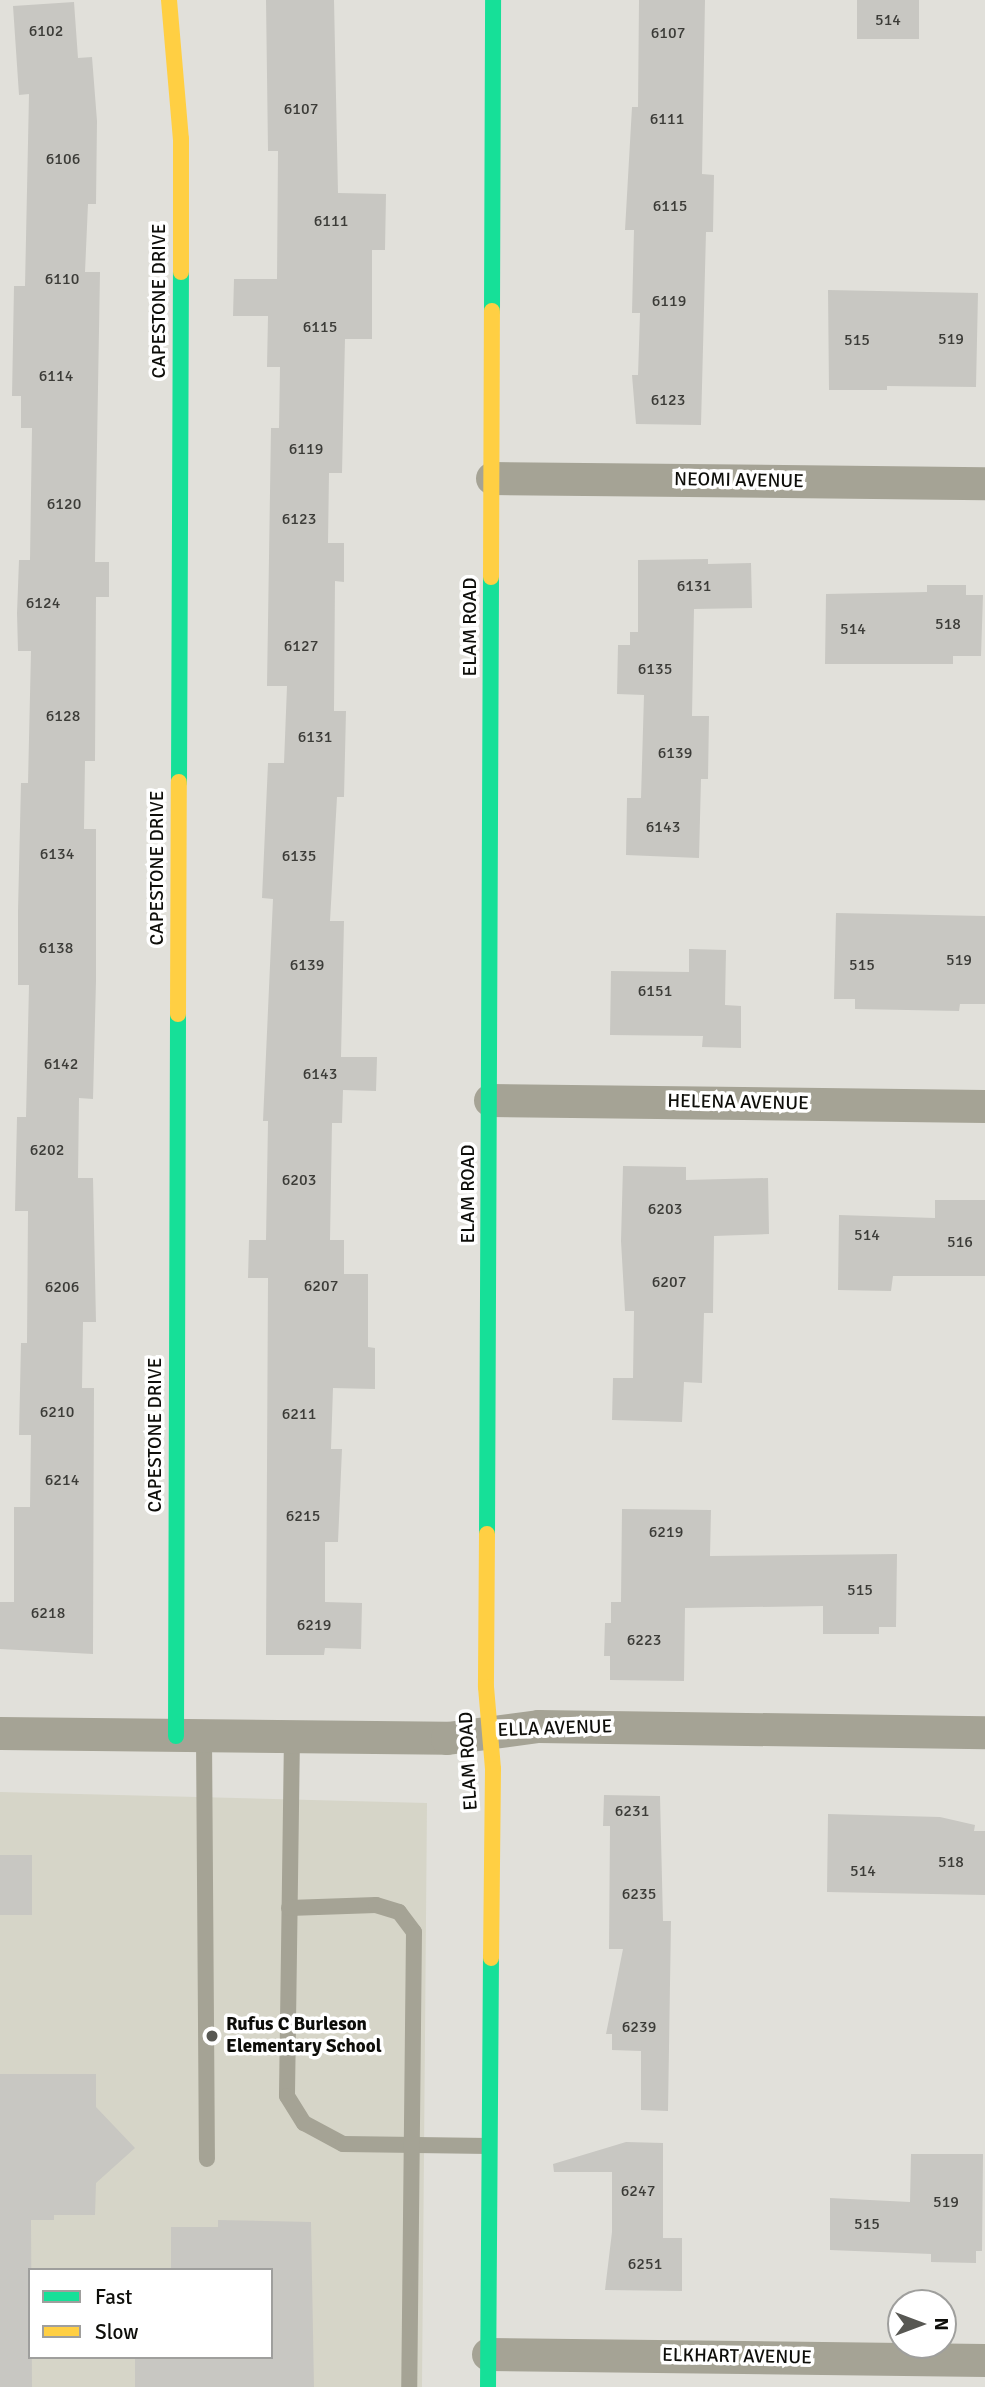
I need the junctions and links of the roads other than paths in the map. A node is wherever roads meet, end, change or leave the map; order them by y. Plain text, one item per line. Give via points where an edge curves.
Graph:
1 (169, 0) edge
2 (493, 0) edge
3 (492, 478) junction
4 (985, 483) edge
5 (490, 1100) junction
6 (985, 1106) edge
7 (489, 1731) junction
8 (985, 1732) edge
9 (0, 1733) edge
10 (190, 1736) junction
11 (292, 1737) junction
12 (289, 1908) junction
13 (411, 2144) junction
14 (489, 2146) junction
15 (207, 2159) dead end
16 (985, 2360) edge
17 (488, 2371) edge
18 (409, 2387) edge

1 - 10 street, CAPESTONE DRIVE via 181,139
2 - 3 street, ELAM ROAD
3 - 4 street, NEOMI AVENUE
3 - 5 street, ELAM ROAD
5 - 6 street, HELENA AVENUE
5 - 7 street, ELAM ROAD
7 - 8 street, ELLA AVENUE via 538,1726
7 - 11 street, ELLA AVENUE via 447,1738
7 - 14 street, ELAM ROAD via 493,1769
9 - 10 street, ELLA AVENUE
10 - 11 street, ELLA AVENUE
10 - 15 lane
11 - 12 lane
12 - 13 lane via 286,2096 304,2123 343,2144
12 - 13 lane via 376,1905 399,1913 414,1932
13 - 14 lane
13 - 18 lane
14 - 17 street, ELAM ROAD
16 - 17 street, ELKHART AVENUE

